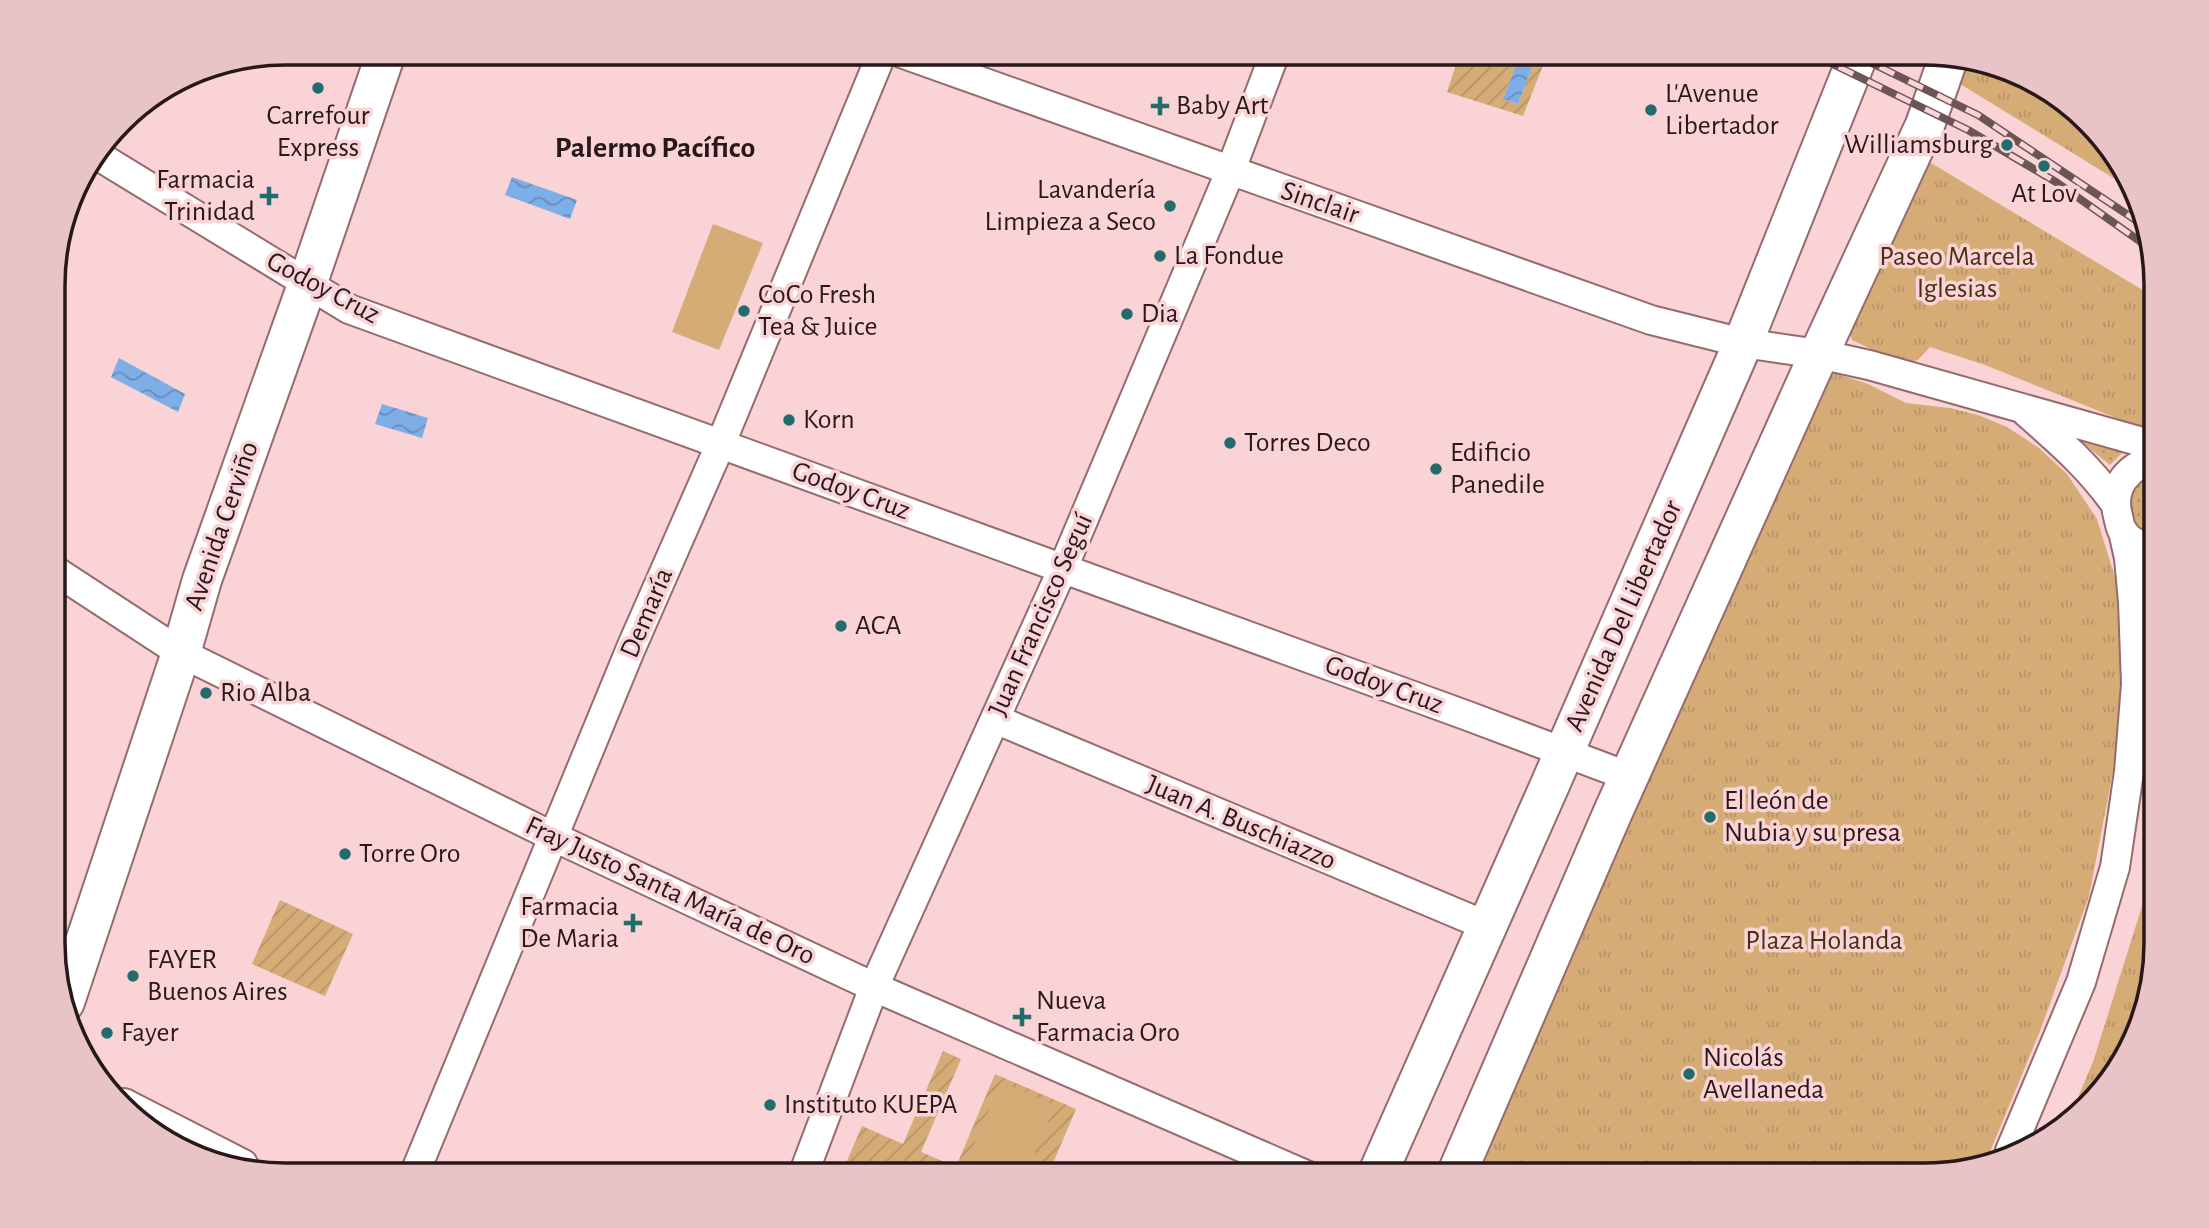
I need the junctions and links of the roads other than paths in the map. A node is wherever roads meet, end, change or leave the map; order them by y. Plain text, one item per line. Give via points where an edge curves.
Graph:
1 (382, 65) edge
2 (877, 65) edge
3 (937, 65) edge
4 (1270, 65) edge
5 (1854, 65) edge
6 (1945, 66) edge
7 (104, 160) edge
8 (1230, 172) junction
9 (307, 285) junction
10 (1743, 343) junction
11 (1819, 354) junction
12 (2021, 408) junction
13 (721, 443) junction
14 (2144, 443) edge
15 (2144, 462) edge
16 (2114, 502) junction
17 (2123, 531) junction
18 (2144, 548) edge
19 (1063, 568) junction
20 (65, 577) edge
21 (2144, 647) edge
22 (181, 653) junction
23 (2136, 684) junction
24 (995, 719) junction
25 (1564, 752) junction
26 (1630, 777) junction
27 (554, 837) junction
28 (1487, 926) junction
29 (874, 987) junction
30 (70, 988) edge
31 (148, 1115) edge
32 (2013, 1145) edge
33 (226, 1155) edge
34 (419, 1163) edge
35 (808, 1163) edge
36 (1278, 1163) edge
37 (1382, 1163) edge
38 (1461, 1163) edge

1 - 9 main road, Avenida Cerviño
2 - 13 street, Demaría
3 - 8 street, Sinclair
4 - 8 street, Juan Francisco Seguí
5 - 10 main road, Avenida Del Libertador
6 - 11 main road via 1925,125
7 - 9 street, Godoy Cruz
8 - 10 street, Sinclair via 1651,320
8 - 19 street, Juan Francisco Seguí
9 - 13 street, Godoy Cruz via 349,309
9 - 22 main road, Avenida Cerviño via 202,580
10 - 11 street, Sinclair
10 - 25 main road, Avenida Del Libertador
11 - 12 street, Sinclair
11 - 26 main road
12 - 14 street, Sinclair
12 - 16 street via 2086,466
13 - 19 street, Godoy Cruz
13 - 27 street, Demaría
15 - 16 street via 2126,473
16 - 17 street
17 - 18 street
17 - 23 street via 2133,601
19 - 24 street, Juan Francisco Seguí
19 - 25 street, Godoy Cruz
20 - 22 street, Fray Justo Santa María de Oro
21 - 23 street
22 - 27 street, Fray Justo Santa María de Oro
22 - 30 main road, Avenida Cerviño
23 - 32 street via 2115,867 2081,982
24 - 28 street, Juan A. Buschiazzo
24 - 29 street, Juan Francisco Seguí
25 - 26 street, Godoy Cruz
25 - 28 main road, Avenida Del Libertador
26 - 38 main road
27 - 29 street, Fray Justo Santa María de Oro
27 - 34 street, Demaría
28 - 37 main road, Avenida Del Libertador
29 - 35 street, Juan Francisco Seguí
29 - 36 street, Fray Justo Santa María de Oro
31 - 33 street

